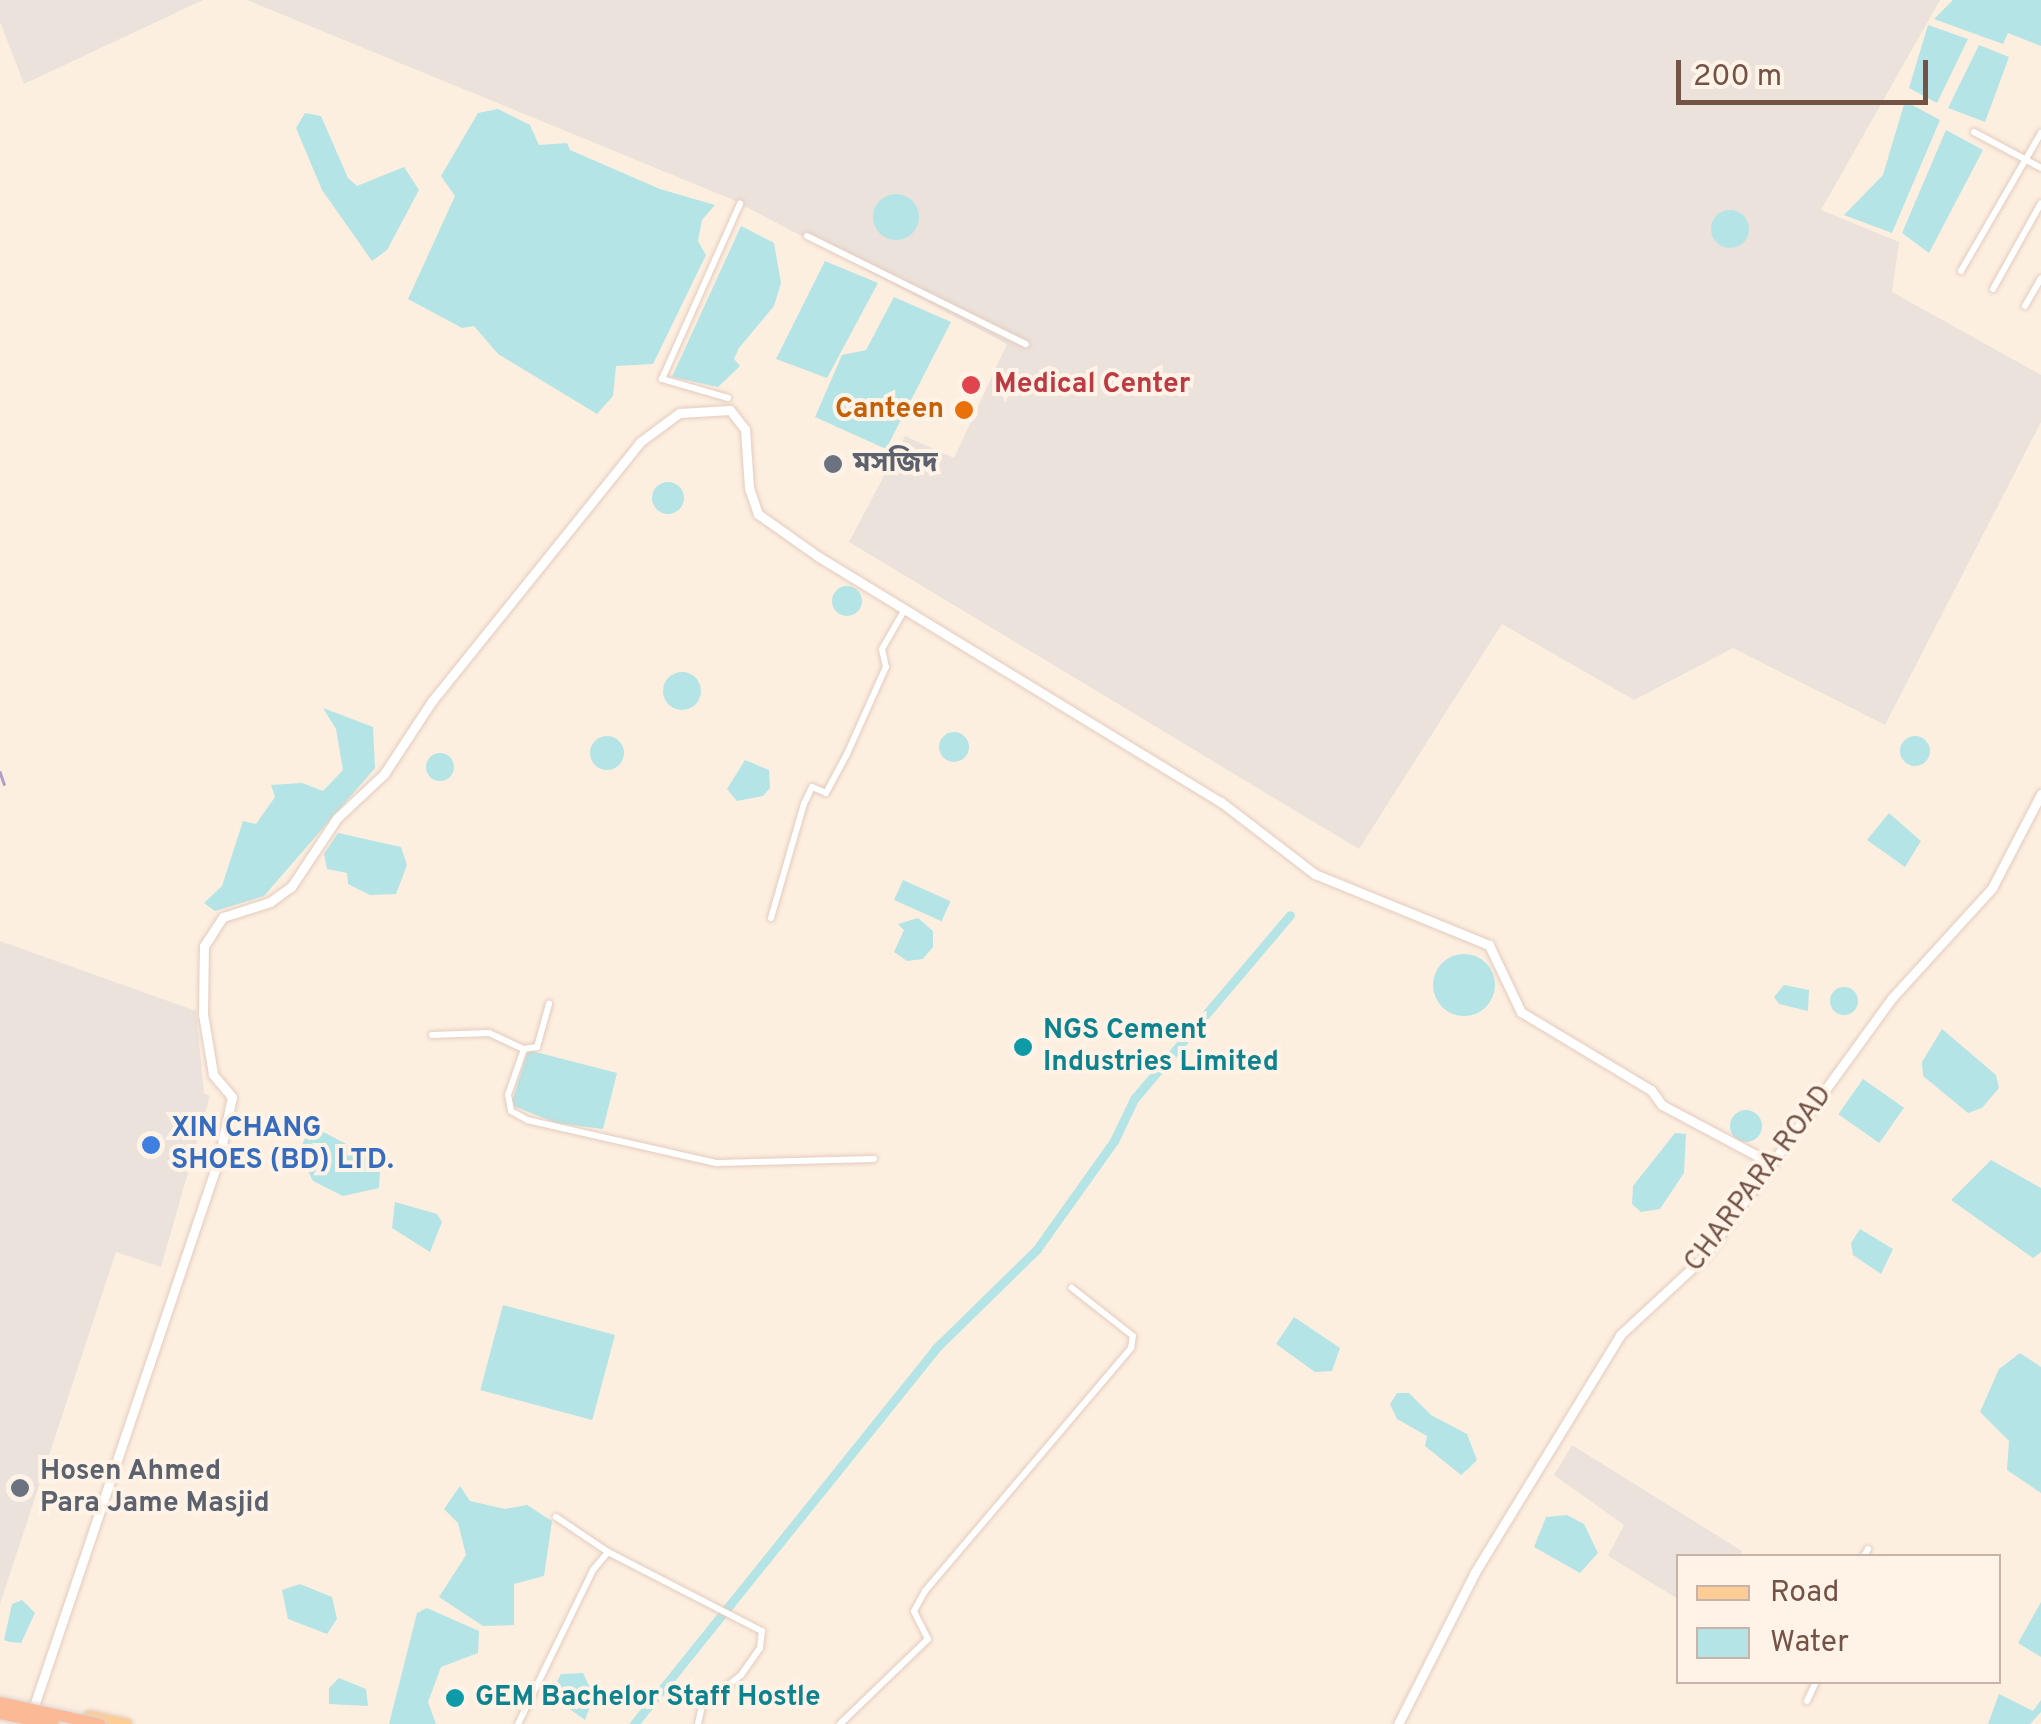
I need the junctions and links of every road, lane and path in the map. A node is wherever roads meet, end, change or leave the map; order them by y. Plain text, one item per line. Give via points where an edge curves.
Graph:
1 (1974, 132) dead end
2 (2041, 133) edge
3 (2026, 160) junction
4 (2041, 168) edge
5 (2041, 202) edge
6 (740, 204) dead end
7 (807, 236) dead end
8 (1961, 271) dead end
9 (2041, 278) edge
10 (1993, 289) dead end
11 (2025, 306) dead end
12 (1026, 344) dead end
13 (728, 398) dead end
14 (905, 610) junction
15 (2041, 794) edge
16 (771, 918) dead end
17 (549, 1004) dead end
18 (432, 1035) dead end
19 (524, 1049) junction
20 (874, 1159) dead end
21 (1768, 1162) junction
22 (1072, 1288) dead end
23 (556, 1516) dead end
24 (608, 1552) junction
25 (1815, 1684) edge
26 (0, 1699) edge
27 (1807, 1701) dead end
28 (34, 1704) junction
29 (1, 1718) edge
30 (28, 1724) edge
31 (52, 1724) edge
32 (100, 1724) edge
33 (127, 1724) edge
34 (518, 1724) edge
35 (698, 1724) edge
36 (840, 1724) edge
37 (1398, 1724) edge

1 - 3 street
2 - 3 street
3 - 4 street
3 - 8 street
5 - 10 street
6 - 13 street via 662,379
7 - 12 street
9 - 11 street
14 - 16 street via 882,649 886,666 848,754 826,793 812,787 804,804
14 - 21 street via 1221,802 1315,874 1489,945 1521,1012 1652,1090 1662,1105
14 - 28 street via 758,514 745,429 730,410 680,412 640,442 432,701 384,774 337,818 291,887 223,917 204,946 203,1014 213,1074 232,1096 219,1158
15 - 21 street, CHARPARA ROAD via 1992,888 1909,976
17 - 19 street via 537,1047
18 - 19 street via 489,1033
19 - 20 street via 508,1096 511,1111 526,1120 717,1163
21 - 37 street, CHARPARA ROAD via 1703,1258 1620,1335 1475,1572
22 - 36 street via 1133,1336 1132,1348 925,1591 914,1611 928,1639
23 - 24 street
24 - 34 street
24 - 35 street via 762,1632 760,1648 702,1706
25 - 27 street
26 - 28 main road
26 - 32 highway, bridge
28 - 30 street
28 - 33 main road
29 - 30 main road
29 - 31 highway, bridge

